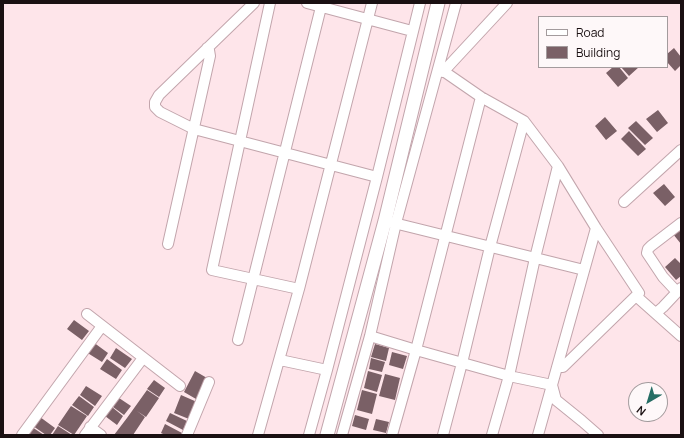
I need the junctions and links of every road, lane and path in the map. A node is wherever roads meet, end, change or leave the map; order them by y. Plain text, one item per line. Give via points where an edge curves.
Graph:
1 (254, 3) edge
2 (270, 3) edge
3 (307, 3) edge
4 (372, 3) edge
5 (420, 3) edge
6 (438, 3) edge
7 (456, 3) edge
8 (505, 4) edge
9 (322, 5) edge
10 (368, 20) junction
11 (412, 31) junction
12 (207, 48) junction
13 (441, 70) junction
14 (481, 97) junction
15 (524, 120) junction
16 (194, 129) junction
17 (240, 141) junction
18 (681, 150) edge
19 (285, 153) junction
20 (330, 165) junction
21 (558, 166) junction
22 (377, 177) junction
23 (624, 202) dead end
24 (390, 222) junction
25 (681, 223) edge
26 (596, 228) junction
27 (445, 235) junction
28 (168, 244) dead end
29 (490, 247) junction
30 (535, 258) junction
31 (584, 270) junction
32 (253, 279) junction
33 (299, 290) junction
34 (679, 290) edge
35 (636, 296) junction
36 (656, 313) junction
37 (87, 314) dead end
38 (102, 326) junction
39 (370, 336) junction
40 (681, 336) edge
41 (238, 340) dead end
42 (416, 350) junction
43 (143, 358) junction
44 (280, 360) junction
45 (462, 363) junction
46 (557, 367) junction
47 (328, 370) junction
48 (509, 376) junction
49 (209, 382) dead end
50 (552, 385) junction
51 (180, 386) dead end
52 (88, 431) edge
53 (22, 435) edge
54 (100, 435) edge
55 (187, 435) edge
56 (258, 435) edge
57 (309, 435) edge
58 (327, 435) edge
59 (342, 435) edge
60 (392, 435) edge
61 (443, 435) edge
62 (492, 435) edge
63 (538, 435) edge
64 (598, 435) edge

1 - 12 street
2 - 17 street
3 - 9 street
4 - 10 street
5 - 11 street
6 - 24 street
7 - 13 street
8 - 13 street
9 - 10 street
9 - 19 street
10 - 11 street
10 - 20 street
11 - 22 street
12 - 16 street via 210,56
12 - 16 street via 155,102 155,107 160,112
13 - 14 street
13 - 24 street
14 - 15 street
14 - 27 street
15 - 21 street
15 - 29 street
16 - 17 street
16 - 28 street
17 - 19 street
17 - 32 street via 212,270
18 - 23 street
19 - 20 street
19 - 32 street
20 - 22 street
20 - 33 street
21 - 26 street
21 - 30 street
22 - 47 street
24 - 27 street
24 - 39 street
24 - 58 street
25 - 34 street via 648,249 663,277
26 - 31 street
26 - 35 street via 639,293
27 - 29 street
27 - 42 street
29 - 30 street
29 - 45 street
30 - 31 street
30 - 48 street
31 - 46 street
32 - 33 street
32 - 41 street
33 - 44 street
34 - 36 street
35 - 36 street
35 - 46 street via 563,367
36 - 40 street
37 - 38 street
38 - 43 street
38 - 53 street
39 - 42 street
39 - 59 street
42 - 45 street
42 - 60 street
43 - 51 street
43 - 52 street
44 - 47 street
44 - 56 street
45 - 48 street
45 - 61 street
46 - 50 street
47 - 57 street
48 - 50 street
48 - 62 street
49 - 55 street
50 - 63 street
50 - 64 street via 556,400
52 - 54 street

